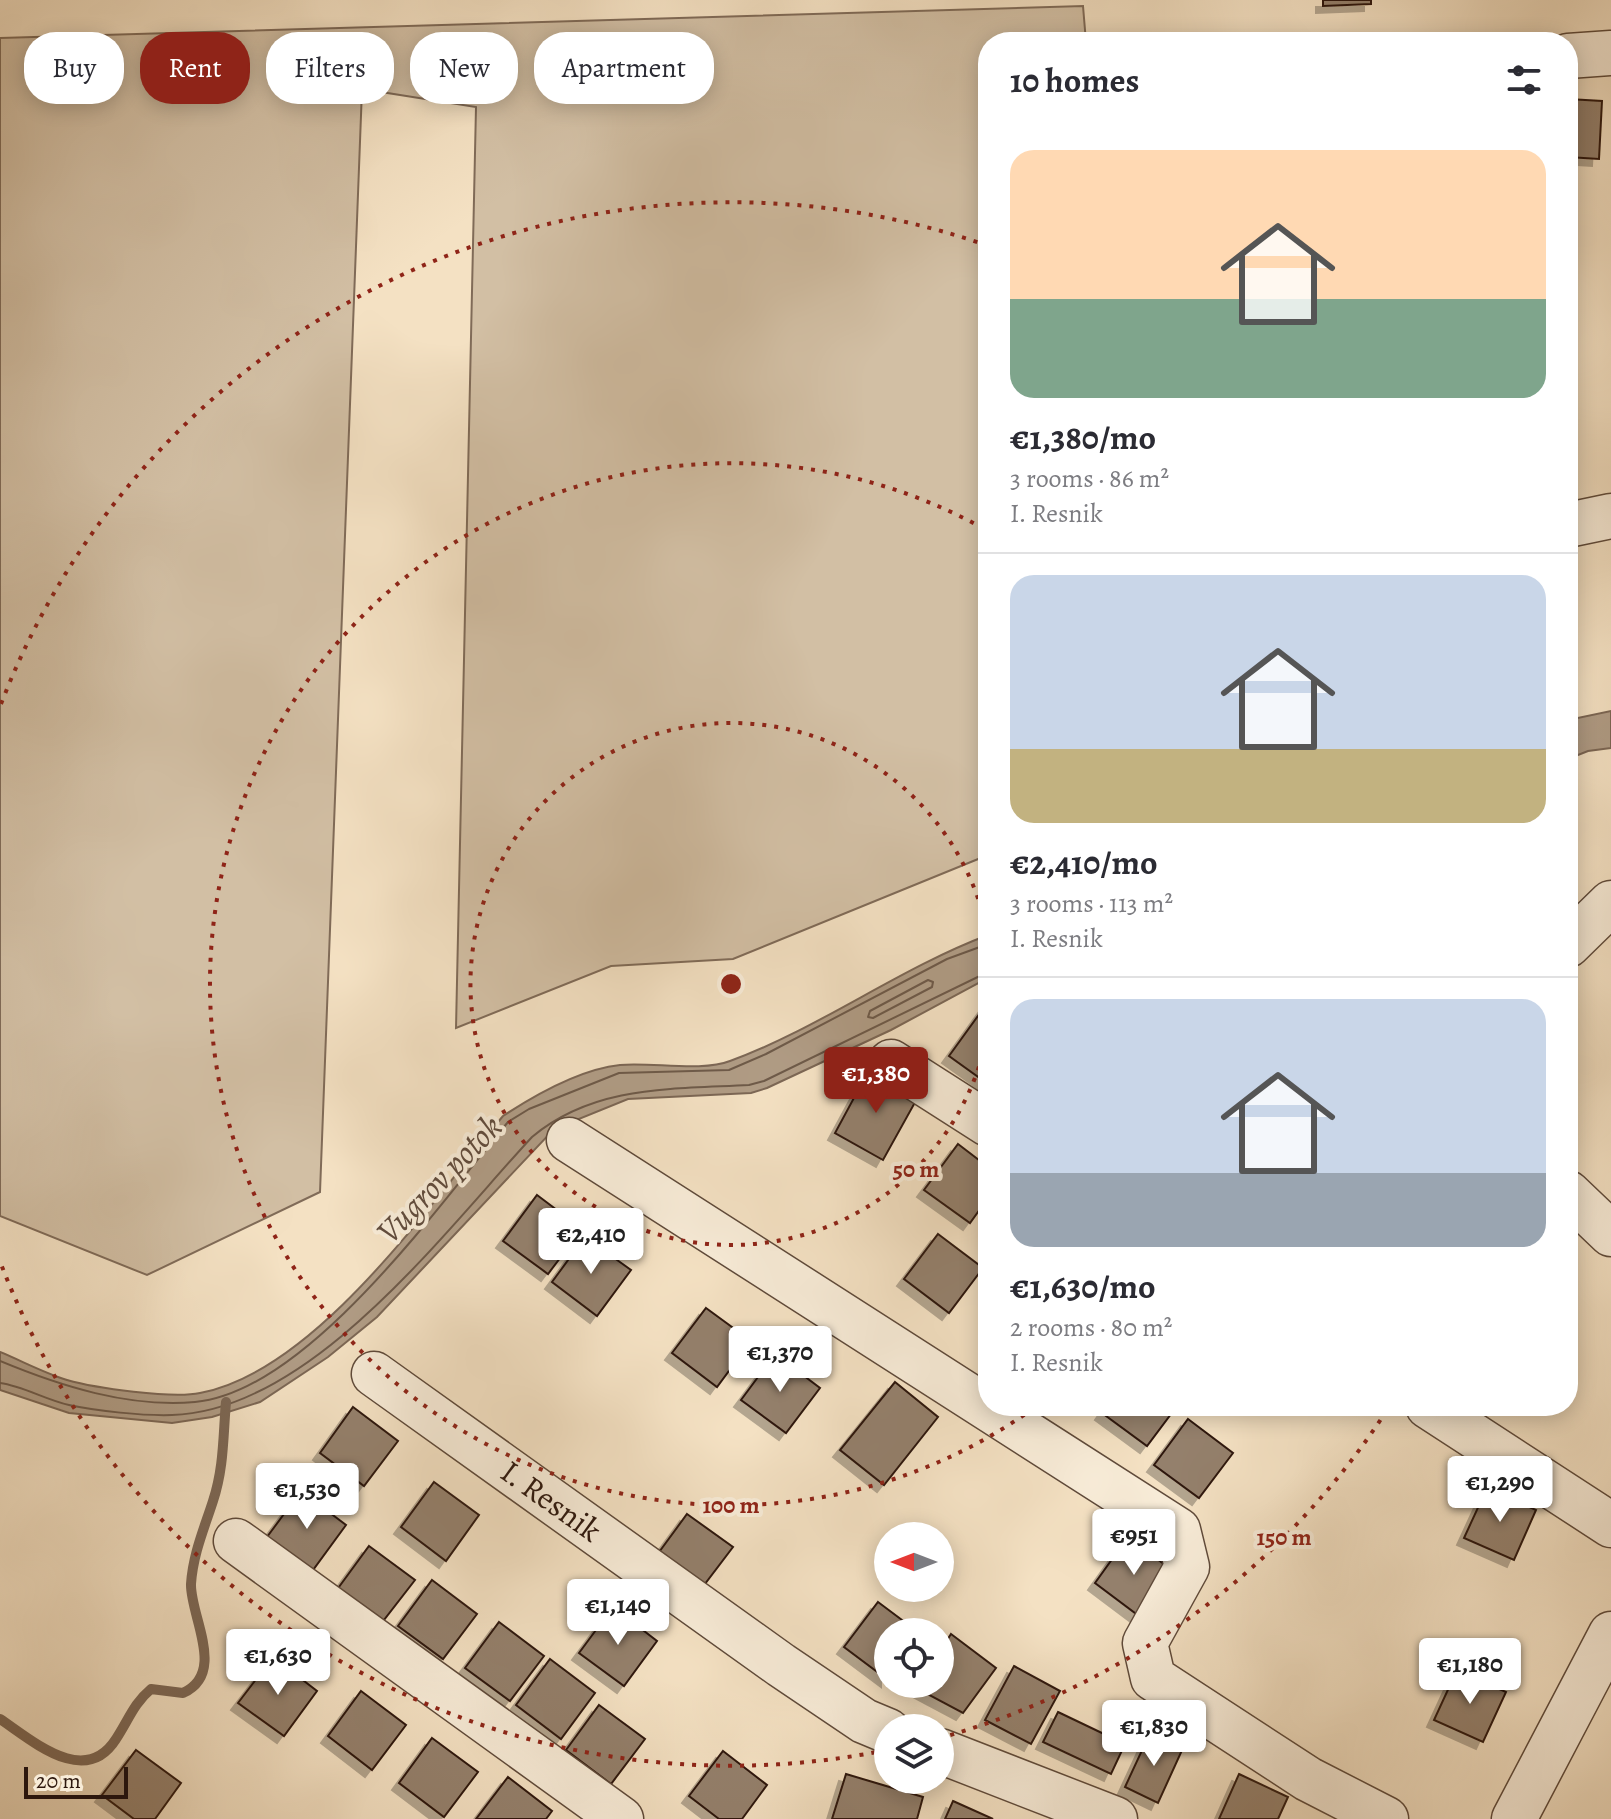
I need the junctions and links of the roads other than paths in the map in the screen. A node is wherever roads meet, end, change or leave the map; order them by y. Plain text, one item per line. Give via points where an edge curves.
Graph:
1 (1611, 53) edge
2 (1578, 55) edge
3 (1611, 516) edge
4 (1578, 523) edge
5 (1611, 903) edge
6 (1578, 935) edge
7 (891, 1062) dead end
8 (978, 1118) edge
9 (569, 1140) dead end
10 (1578, 1203) edge
11 (1611, 1234) edge
12 (374, 1374) dead end
13 (978, 1402) edge
14 (1000, 1416) edge
15 (1443, 1416) edge
16 (1611, 1525) edge
17 (236, 1541) dead end
18 (1611, 1634) edge
19 (874, 1725) edge
20 (954, 1756) edge
21 (621, 1819) edge
22 (1115, 1819) edge
23 (1386, 1819) edge
24 (1514, 1819) edge

1 - 2 street
3 - 4 street
5 - 6 street
7 - 8 street
9 - 13 street
10 - 11 street
12 - 19 street, I. Resnik via 781,1665
14 - 23 street via 1178,1530 1187,1567 1145,1643 1153,1678 1308,1779
15 - 16 street
17 - 21 street
18 - 24 street
20 - 22 street

